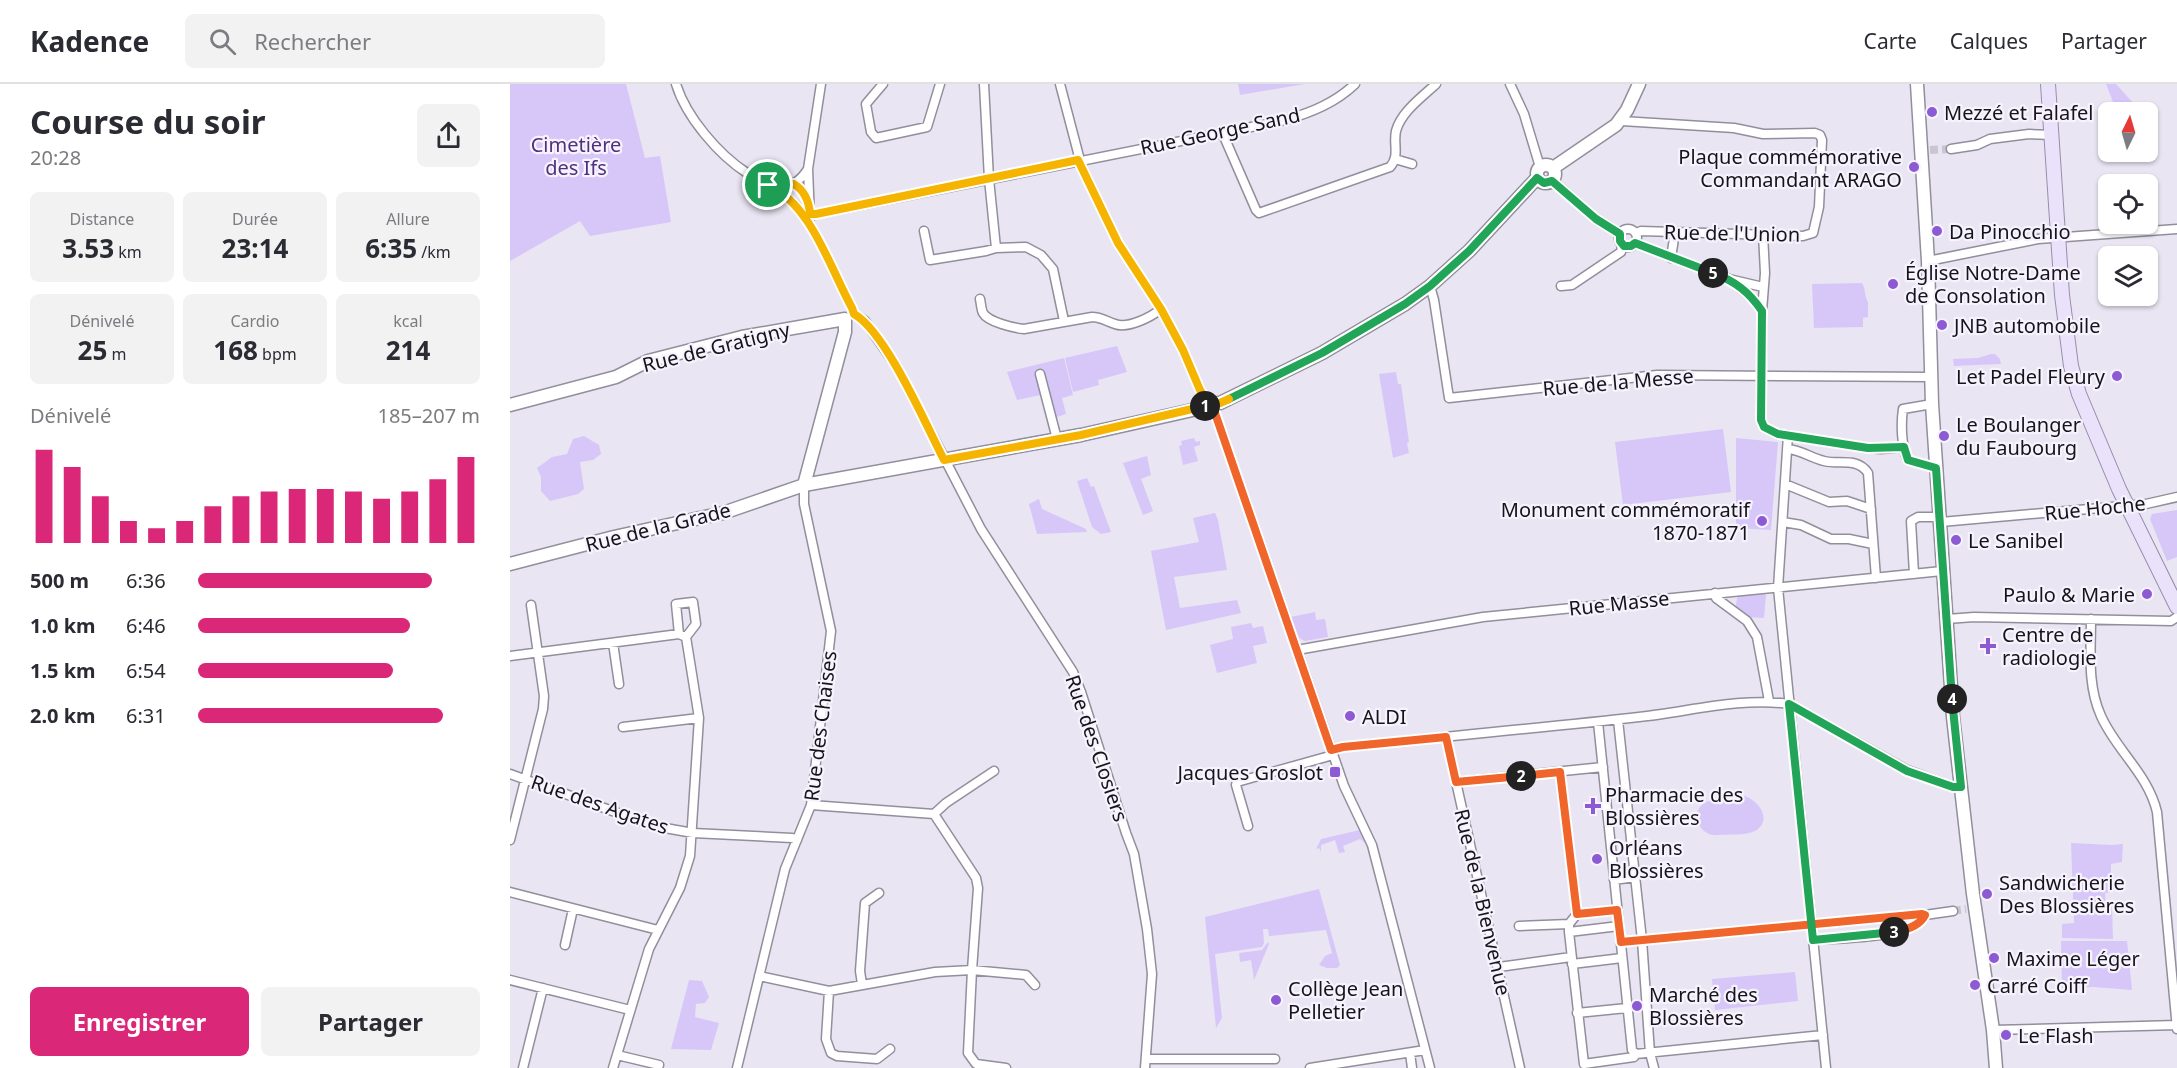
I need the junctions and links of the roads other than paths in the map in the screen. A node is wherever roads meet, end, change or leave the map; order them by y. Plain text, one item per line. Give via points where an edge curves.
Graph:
1 (676, 84) edge
2 (821, 84) edge
3 (883, 84) edge
4 (940, 84) edge
5 (984, 84) edge
6 (1060, 84) edge
7 (1355, 84) edge
8 (1436, 84) edge
9 (1510, 84) edge
10 (1640, 84) edge
11 (1917, 84) edge
12 (2048, 84) edge
13 (1619, 118) junction
14 (1222, 132) junction
15 (2052, 135) junction
16 (1951, 149) tunnel mouth
17 (1395, 159) junction
18 (1078, 160) junction
19 (1412, 164) dead end
20 (808, 169) junction
21 (1539, 172) junction
22 (1553, 174) junction
23 (989, 179) junction
24 (794, 184) junction
25 (768, 185) junction
26 (809, 203) junction
27 (806, 214) junction
28 (2177, 229) edge
29 (924, 231) dead end
30 (1675, 232) junction
31 (1636, 233) junction
32 (1620, 234) junction
33 (1763, 234) junction
34 (2058, 236) junction
35 (1635, 243) junction
36 (1622, 245) junction
37 (996, 248) junction
38 (1671, 258) junction
39 (1928, 261) junction
40 (1729, 279) junction
41 (1430, 286) junction
42 (1561, 286) dead end
43 (1763, 287) junction
44 (980, 299) dead end
45 (1161, 309) junction
46 (1762, 311) junction
47 (849, 317) junction
48 (1064, 321) junction
49 (1040, 374) dead end
50 (1761, 376) junction
51 (1931, 377) junction
52 (1209, 404) junction
53 (1932, 404) junction
54 (510, 405) edge
55 (1788, 435) junction
56 (1057, 439) junction
57 (1904, 447) junction
58 (1788, 449) junction
59 (944, 460) junction
60 (1936, 468) junction
61 (1785, 484) junction
62 (804, 485) junction
63 (2177, 497) edge
64 (2128, 506) junction
65 (1871, 509) junction
66 (1941, 519) junction
67 (1783, 522) junction
68 (1873, 544) junction
69 (510, 564) edge
70 (1942, 571) junction
71 (1914, 574) junction
72 (1876, 578) junction
73 (1778, 588) junction
74 (1715, 593) junction
75 (531, 605) dead end
76 (2177, 608) edge
77 (2177, 617) edge
78 (1947, 619) junction
79 (2091, 619) junction
80 (613, 643) junction
81 (1297, 650) junction
82 (538, 652) junction
83 (510, 656) edge
84 (619, 684) dead end
85 (1769, 701) junction
86 (1789, 704) junction
87 (699, 718) junction
88 (1618, 720) junction
89 (1598, 722) junction
90 (623, 727) dead end
91 (1446, 737) junction
92 (1332, 752) junction
93 (1603, 767) junction
94 (994, 771) dead end
95 (1560, 772) junction
96 (510, 774) edge
97 (526, 779) junction
98 (1456, 782) junction
99 (1961, 787) junction
100 (811, 805) junction
101 (934, 814) junction
102 (1248, 826) dead end
103 (693, 833) junction
104 (510, 840) edge
105 (797, 840) junction
106 (1635, 877) junction
107 (1614, 880) junction
108 (510, 892) edge
109 (879, 893) dead end
110 (573, 909) junction
111 (1617, 910) junction
112 (1953, 911) tunnel mouth
113 (1577, 914) junction
114 (1925, 915) junction
115 (1812, 925) junction
116 (1519, 926) dead end
117 (1619, 926) junction
118 (1569, 928) junction
119 (658, 930) junction
120 (1642, 940) junction
121 (1813, 940) junction
122 (1621, 942) junction
123 (565, 945) dead end
124 (1622, 958) junction
125 (1572, 961) junction
126 (1499, 967) junction
127 (972, 970) junction
128 (759, 976) junction
129 (510, 980) edge
130 (862, 984) junction
131 (1035, 985) dead end
132 (543, 988) junction
133 (829, 991) junction
134 (1627, 1008) junction
135 (630, 1010) junction
136 (1577, 1013) junction
137 (2177, 1025) edge
138 (2177, 1029) edge
139 (1994, 1030) junction
140 (1823, 1035) junction
141 (890, 1049) dead end
142 (1425, 1050) junction
143 (1410, 1053) junction
144 (1650, 1053) junction
145 (1636, 1054) junction
146 (616, 1055) junction
147 (1275, 1059) dead end
148 (1146, 1064) edge
149 (659, 1065) dead end
150 (523, 1068) edge
151 (613, 1068) edge
152 (737, 1068) edge
153 (1006, 1068) edge
154 (1310, 1068) edge
155 (1412, 1068) edge
156 (1430, 1068) edge
157 (1520, 1068) edge
158 (1654, 1068) edge
159 (1826, 1068) edge
160 (1996, 1068) edge

1 - 25 street via 692,117 720,150 745,172
2 - 20 street, Rue des Closiers
3 - 4 street via 866,104 871,132 876,138 927,127
5 - 23 street
6 - 18 street
7 - 14 street, Rue George Sand via 1315,111
8 - 17 street via 1401,119
9 - 21 street via 1524,114
10 - 13 street
11 - 39 street via 1926,151
12 - 15 main road
13 - 22 street via 1616,125
13 - 33 street, Rue de l'Union via 1763,134 1820,135 1819,207 1813,233
14 - 17 street via 1259,213 1384,170
14 - 18 street, Rue George Sand
15 - 16 street via 1990,139
15 - 34 main road
17 - 19 street
18 - 23 street, Rue George Sand
18 - 45 street via 1118,243
20 - 24 street
20 - 26 street, Rue des Closiers
21 - 22 street via 1544,183
21 - 41 street, Rue de la Grade via 1469,251
22 - 32 street via 1596,219
23 - 27 street, Rue George Sand
23 - 37 street
24 - 25 street
24 - 26 street
25 - 27 street via 784,193
26 - 27 street, Rue des Closiers
27 - 47 street, Rue des Closiers via 852,308
28 - 34 street
29 - 37 street via 930,260
30 - 31 street, Rue de l'Union
30 - 33 street, Rue de l'Union
30 - 38 street
31 - 32 street via 1627,229
31 - 35 street
32 - 36 street
33 - 43 street
34 - 39 street
34 - 64 main road via 2071,366
35 - 36 street
35 - 38 street
36 - 42 street via 1620,252 1572,285
37 - 48 street via 1026,247 1041,255 1053,269
38 - 40 street
39 - 51 street
40 - 43 street
40 - 46 street via 1747,292
41 - 50 street, Rue de la Messe via 1449,398 1657,375
41 - 52 street, Rue de la Grade via 1322,353 1220,403
43 - 46 street
44 - 48 street via 987,318 1014,328
45 - 48 street via 1129,325 1100,317
45 - 52 street
46 - 50 street
47 - 54 street, Rue de Gratigny via 742,337 648,361 616,377
47 - 59 street, Rue des Closiers via 865,321 897,367
47 - 62 street
49 - 56 street
50 - 51 street, Rue de la Messe
50 - 55 street via 1764,427
51 - 53 street
52 - 56 street, Rue de la Grade
52 - 81 street
53 - 57 street via 1903,409
53 - 60 street
55 - 57 street via 1875,448
55 - 58 street
56 - 59 street, Rue de la Grade
57 - 60 street via 1908,460
58 - 61 street
58 - 65 street via 1824,461 1860,465 1868,473
59 - 62 street, Rue de la Grade
59 - 148 street, Rue des Closiers via 981,529 1073,672 1095,733 1134,854 1147,929 1152,974
60 - 66 street
61 - 65 street via 1829,502 1847,501
61 - 67 street
62 - 69 street, Rue de la Grade via 723,513
62 - 100 street, Rue des Chaises via 804,504 831,631
63 - 64 street, Rue Hoche
64 - 66 street, Rue Hoche
64 - 76 main road
65 - 68 street
66 - 70 street
66 - 71 street, Rue Hoche via 1918,517 1911,521
67 - 68 street via 1802,525 1831,539
67 - 73 street
68 - 72 street
70 - 71 street, Rue Masse
70 - 78 street
71 - 72 street, Rue Masse
72 - 73 street, Rue Masse
73 - 74 street, Rue Masse
73 - 86 street
74 - 81 street, Rue Masse via 1483,617
74 - 85 street via 1716,598 1747,621 1757,637
75 - 82 street
77 - 79 street via 2171,621
78 - 79 street
78 - 99 street
79 - 137 street via 2090,675 2098,709 2146,784 2157,812
80 - 82 street
80 - 84 street
80 - 87 street via 682,635
81 - 92 street
82 - 83 street
82 - 97 street via 544,696
85 - 86 street
85 - 88 street
86 - 99 street via 1907,771
86 - 115 street
87 - 90 street
87 - 103 street
88 - 89 street
88 - 106 street
89 - 91 street
89 - 93 street
91 - 92 street via 1343,747
91 - 98 street, Rue de la Bienvenue
92 - 102 street via 1237,782
92 - 142 street via 1372,845
93 - 95 street
93 - 107 street
94 - 101 street
95 - 98 street
95 - 113 street
96 - 97 street, Rue des Agates
97 - 103 street, Rue des Agates via 654,826
97 - 104 street
98 - 126 street, Rue de la Bienvenue
99 - 139 street via 1971,908
100 - 101 street
100 - 105 street, Rue des Chaises
101 - 127 street via 976,878
103 - 105 street, Rue des Agates
103 - 119 street via 680,888
105 - 128 street, Rue des Chaises via 785,869
106 - 107 street
106 - 120 street
107 - 111 street
108 - 110 street
109 - 130 street via 866,903
110 - 119 street
110 - 123 street
111 - 113 street
111 - 117 street
112 - 114 street
113 - 118 street
114 - 115 street
114 - 121 street via 1906,930
115 - 120 street
115 - 121 street
116 - 118 street
117 - 118 street
117 - 122 street
118 - 125 street
119 - 135 street
120 - 122 street
120 - 144 street
121 - 140 street
122 - 124 street
124 - 125 street
124 - 134 street
125 - 126 street
125 - 136 street
126 - 157 street, Rue de la Bienvenue
127 - 130 street
127 - 131 street via 1026,975
127 - 153 street via 968,1053 976,1064
128 - 133 street
128 - 152 street, Rue des Chaises
129 - 132 street
130 - 133 street
132 - 135 street
132 - 150 street
133 - 141 street via 826,1039 831,1053 877,1059
134 - 136 street
134 - 145 street via 1632,1050
135 - 146 street
136 - 145 street via 1584,1064 1627,1059
137 - 138 street
137 - 139 street
139 - 160 street
140 - 144 street
140 - 159 street
142 - 143 street
142 - 156 street
143 - 154 street
143 - 155 street
144 - 145 street
144 - 158 street
146 - 149 street
146 - 151 street
147 - 148 street

